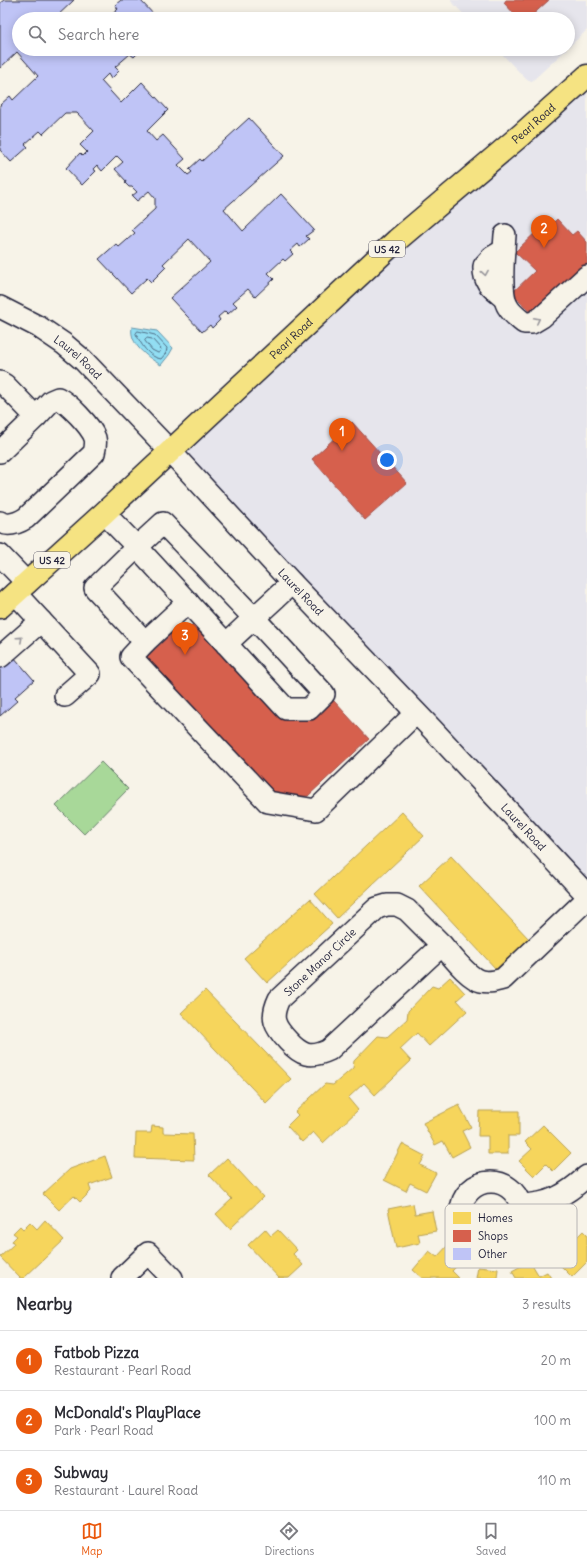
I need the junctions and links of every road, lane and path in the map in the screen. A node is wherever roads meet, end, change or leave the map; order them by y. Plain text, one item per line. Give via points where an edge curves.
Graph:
1 (587, 76) edge
2 (504, 242) dead end
3 (587, 276) edge
4 (2, 314) edge
5 (0, 382) edge
6 (36, 417) junction
7 (170, 451) junction
8 (0, 452) edge
9 (104, 513) junction
10 (0, 522) edge
11 (137, 547) junction
12 (0, 555) edge
13 (292, 584) junction
14 (14, 594) edge
15 (188, 602) junction
16 (254, 618) junction
17 (41, 621) junction
18 (145, 642) junction
19 (226, 644) junction
20 (0, 657) edge
21 (65, 696) dead end
22 (416, 713) junction
23 (587, 895) edge
24 (587, 899) edge
25 (442, 945) junction
26 (587, 1176) edge
27 (538, 1204) edge
28 (122, 1278) edge
29 (172, 1278) edge

1 - 7 main road, Pearl Road / US 42 via 397,240
2 -> 3 street via 504,298 508,307 524,323 532,323 542,317
4 - 7 street, Laurel Road via 39,327 84,360
5 - 6 street
6 - 8 street
6 - 10 street via 51,401 58,398 65,402 91,430 95,438 94,454 26,518 13,524
7 - 9 main road, Pearl Road / US 42
7 - 13 street, Laurel Road
9 - 11 street
9 - 14 main road, Pearl Road / US 42
11 - 15 street
11 - 16 street via 163,523
11 - 18 street via 95,588
12 - 14 street
13 - 16 street
13 - 22 street, Laurel Road
14 - 17 street
15 - 18 street
15 - 19 street
16 - 19 street
16 - 19 street via 324,694 309,709 286,709
20 -> 17 street
17 - 21 street via 90,674
18 - 22 street via 131,657 268,802 316,810
22 - 23 street, Laurel Road
24 - 25 street, Stone Manor Circle via 503,979 481,981 472,976
25 - 25 street, Stone Manor Circle via 408,910 398,905 377,908 279,999 274,1014 278,1030 298,1051 308,1055 319,1055 329,1050
26 - 27 street via 555,1199
28 - 29 street via 148,1253

